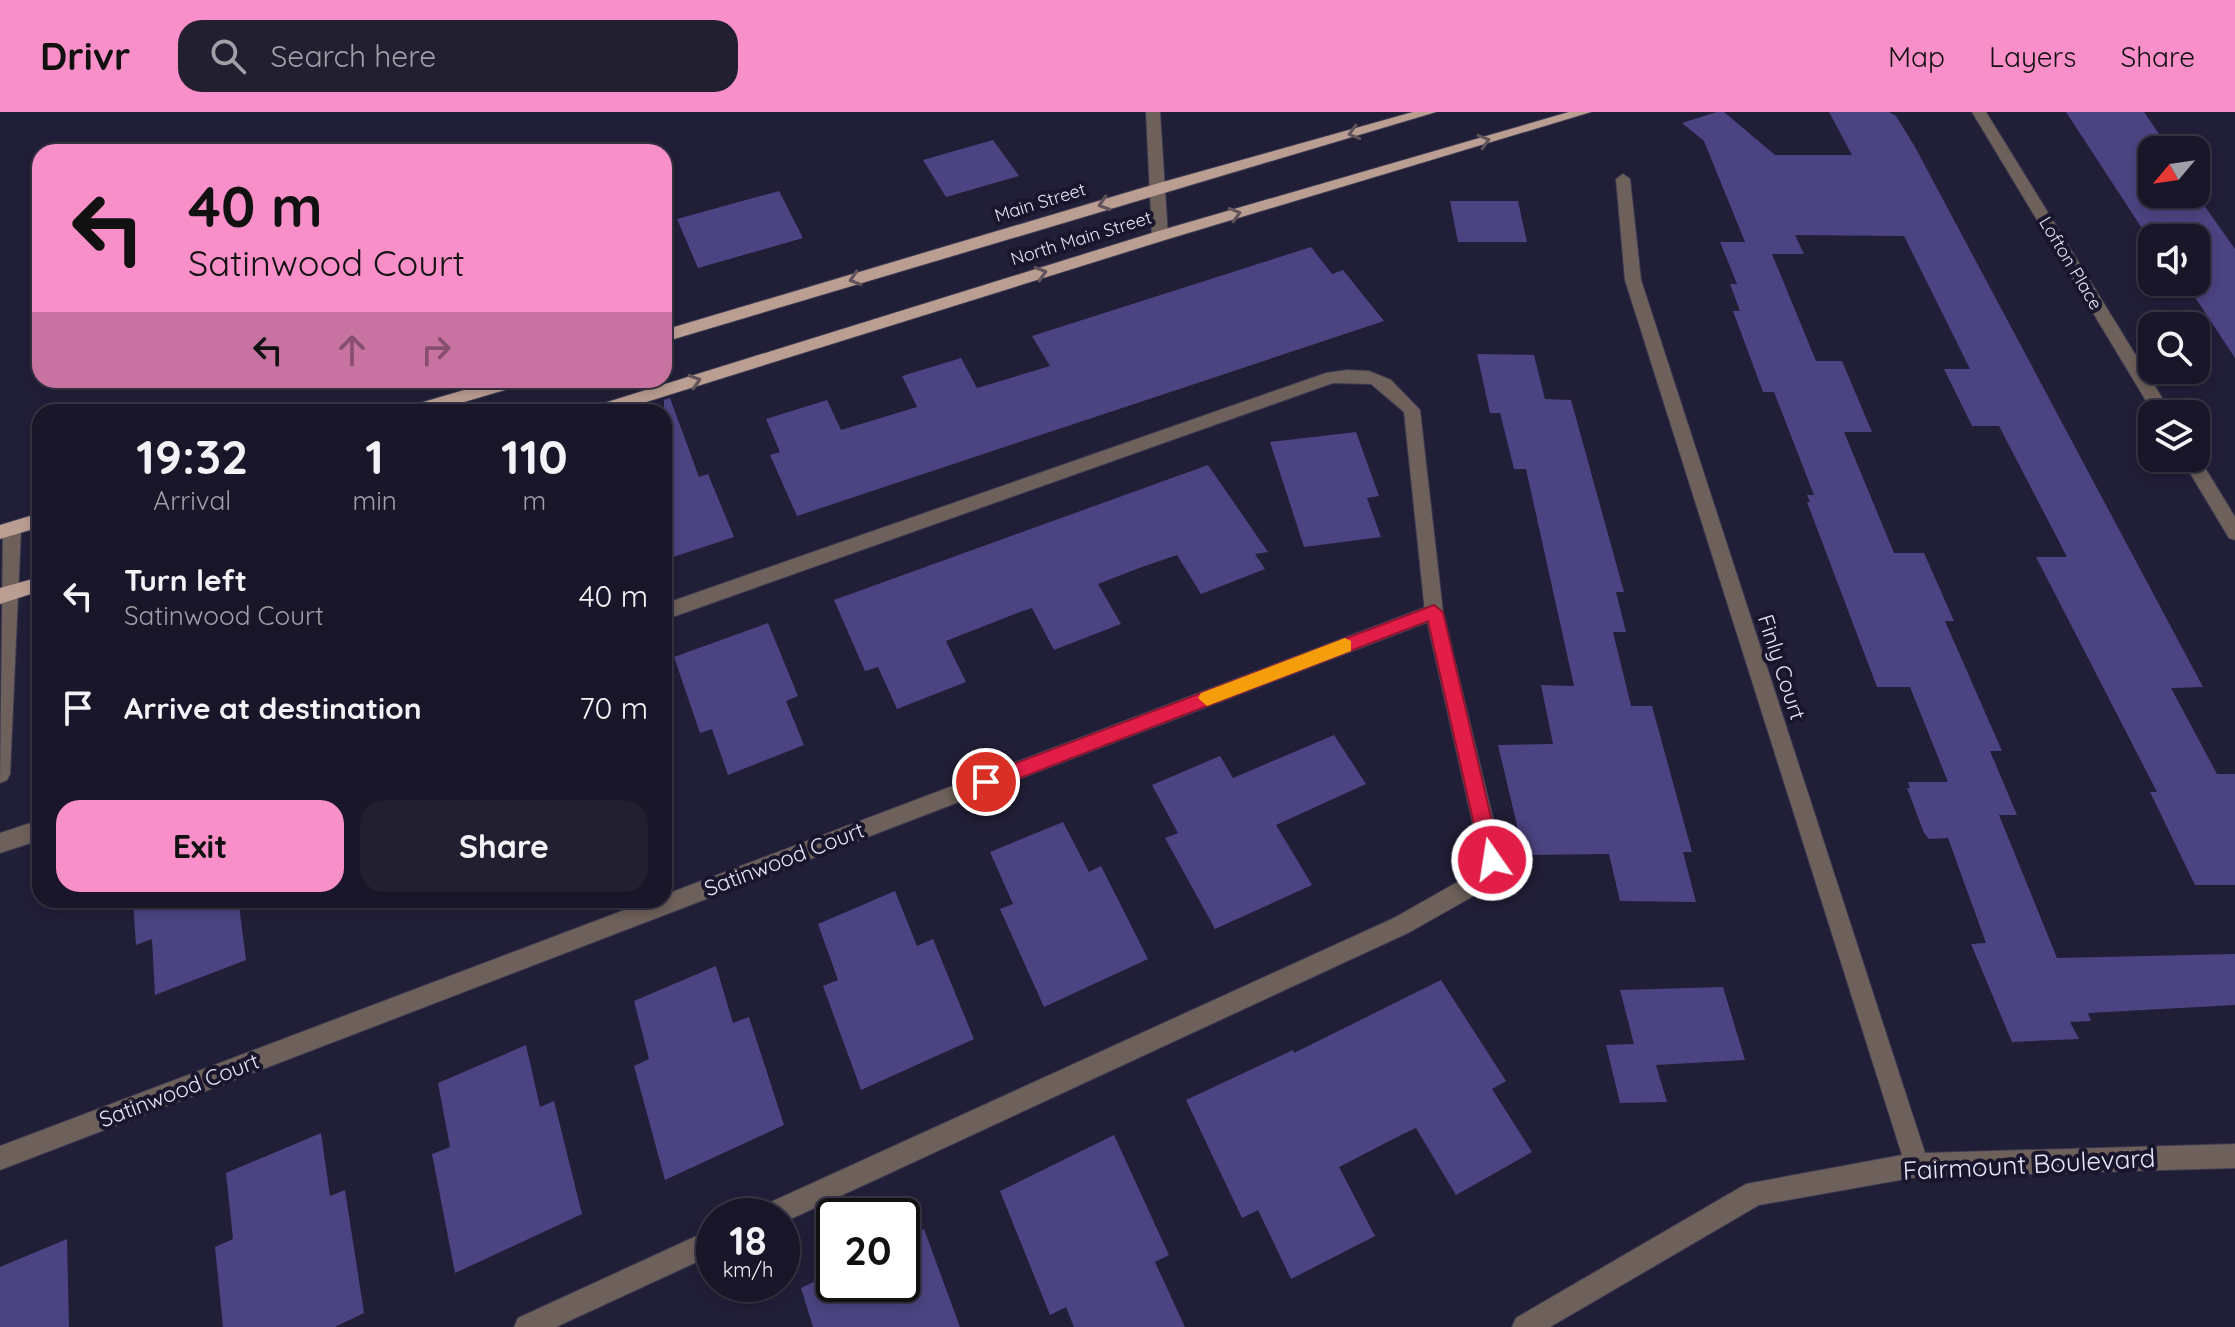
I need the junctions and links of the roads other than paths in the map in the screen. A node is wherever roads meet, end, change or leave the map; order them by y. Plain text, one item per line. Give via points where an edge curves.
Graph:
1 (1153, 112) edge
2 (1429, 112) edge
3 (1584, 112) edge
4 (1979, 112) edge
5 (1623, 179) dead end
6 (1157, 188) junction
7 (1160, 236) junction
8 (672, 334) edge
9 (492, 388) edge
10 (671, 388) edge
11 (672, 388) edge
12 (2154, 400) edge
13 (436, 404) edge
14 (620, 404) edge
15 (2198, 472) edge
16 (32, 522) edge
17 (6, 530) edge
18 (2235, 533) edge
19 (32, 587) edge
20 (5, 595) edge
21 (672, 609) edge
22 (1434, 612) junction
23 (0, 774) edge
24 (32, 833) edge
25 (0, 843) edge
26 (672, 902) edge
27 (657, 908) edge
28 (2235, 1156) edge
29 (0, 1158) edge
30 (1917, 1165) junction
31 (800, 1202) edge
32 (696, 1249) edge
33 (527, 1327) edge
34 (1525, 1327) edge

1 - 6 street
2 -> 6 main road, Main Street
7 -> 3 main road, North Main Street
4 - 12 street, Lofton Place
5 - 30 street, Finly Court via 1633,280
6 - 7 street
6 -> 8 main road, Main Street
11 -> 7 main road, North Main Street
9 - 13 main road
14 -> 10 main road, North Main Street
15 - 18 street
16 - 17 main road
17 - 20 street
19 - 20 main road
20 - 23 street
21 - 22 street via 1332,377 1367,374 1393,389 1412,410
22 - 26 street, Satinwood Court
22 - 31 street via 1492,860 1483,879 1402,925
24 - 25 street
27 - 29 street, Satinwood Court
28 - 30 street, Fairmount Boulevard
30 - 34 street, Fairmount Boulevard via 1755,1193
32 - 33 street

